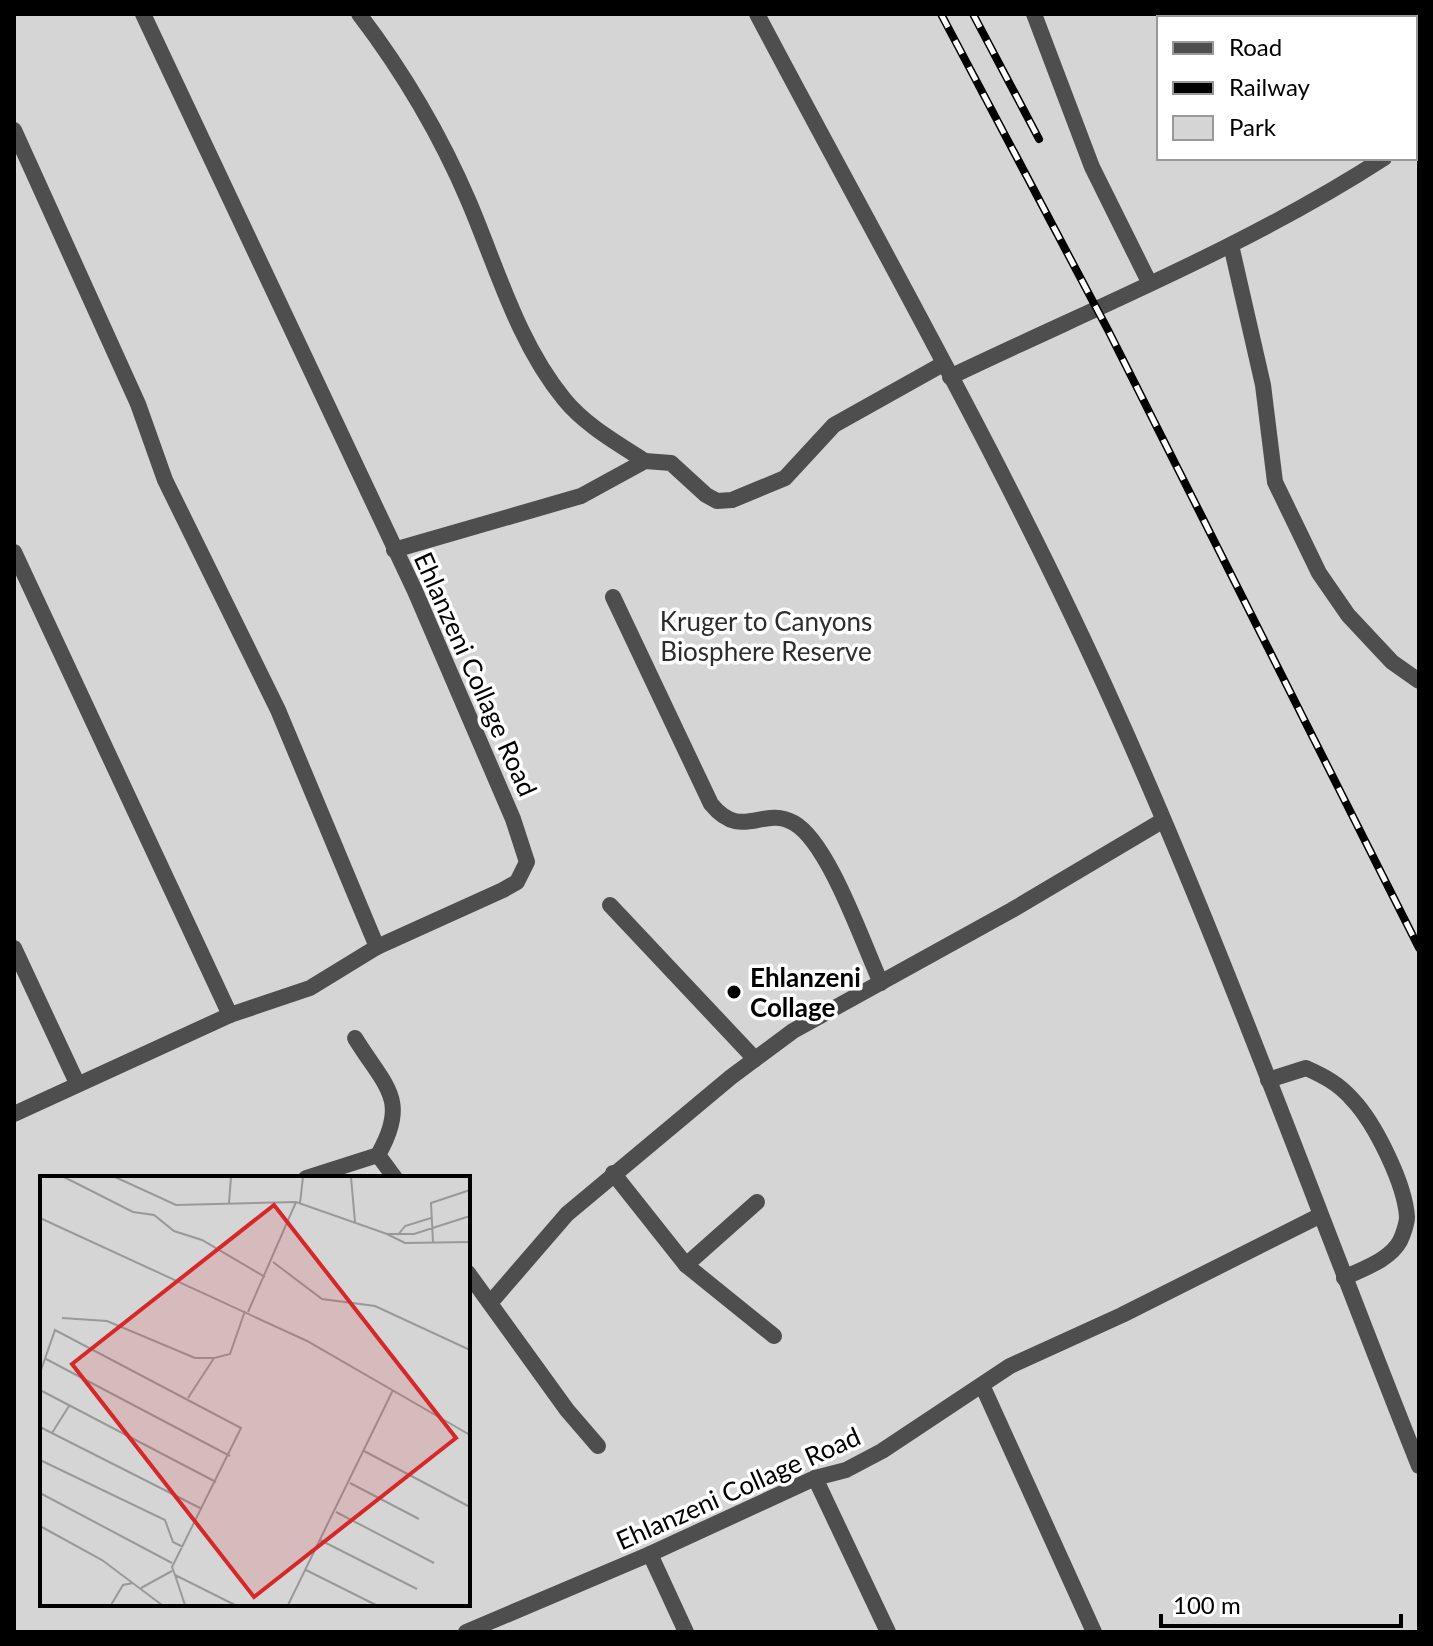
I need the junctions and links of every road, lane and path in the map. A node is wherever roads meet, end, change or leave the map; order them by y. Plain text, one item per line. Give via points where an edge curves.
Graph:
1 (143, 14) edge
2 (359, 14) edge
3 (757, 14) edge
4 (1034, 14) edge
5 (14, 130) edge
6 (1381, 160) edge
7 (1231, 245) junction
8 (1142, 286) junction
9 (947, 370) junction
10 (645, 461) junction
11 (394, 550) junction
12 (14, 552) edge
13 (613, 597) dead end
14 (1419, 681) edge
15 (1162, 821) junction
16 (610, 905) dead end
17 (377, 947) junction
18 (14, 948) edge
19 (881, 983) junction
20 (230, 1015) junction
21 (355, 1038) dead end
22 (755, 1059) junction
23 (1268, 1080) junction
24 (77, 1083) junction
25 (14, 1114) edge
26 (378, 1155) junction
27 (613, 1173) junction
28 (312, 1176) edge
29 (394, 1176) edge
30 (757, 1202) dead end
31 (1319, 1216) junction
32 (686, 1265) junction
33 (1344, 1278) junction
34 (471, 1283) edge
35 (491, 1302) junction
36 (774, 1336) dead end
37 (982, 1385) junction
38 (598, 1446) dead end
39 (1416, 1448) edge
40 (1419, 1466) edge
41 (815, 1478) junction
42 (650, 1554) junction
43 (486, 1628) edge
44 (466, 1632) edge
45 (686, 1632) edge
46 (888, 1632) edge
47 (1094, 1632) edge

1 - 11 street
2 - 10 street via 438,134 532,350 582,418
3 - 9 street
4 - 8 street
5 - 17 street via 138,404 165,480 290,738
6 - 7 street via 1321,199
7 - 8 street
7 - 14 street via 1263,385 1275,482 1319,573 1348,615 1392,662
8 - 9 street
9 - 10 street via 823,433 785,478 732,500 706,495 671,463
9 - 15 street via 1094,665
10 - 11 street, Ehlanzeni Collage Road via 581,496
11 - 17 street, Ehlanzeni Collage Road via 527,862 517,882 503,890
12 - 20 street
13 - 19 street via 711,804 728,821 778,818 803,830 824,856
15 - 19 street
15 - 23 street
16 - 22 street
17 - 20 street, Ehlanzeni Collage Road via 310,988
18 - 24 street
19 - 22 street via 793,1031
20 - 24 street, Ehlanzeni Collage Road
21 - 26 street via 396,1110
22 - 27 street
23 - 31 street
23 - 33 street via 1306,1068 1330,1079 1353,1099 1374,1129 1393,1170 1407,1218 1399,1243 1377,1262
24 - 25 street, Ehlanzeni Collage Road
26 - 28 street
26 - 29 street
27 - 32 street
27 - 35 street via 567,1214
30 - 32 street
31 - 33 street
31 - 37 street, Ehlanzeni Collage Road via 1010,1366
32 - 36 street
33 - 39 street
34 - 35 street
35 - 38 street
37 - 41 street, Ehlanzeni Collage Road via 882,1451 846,1470
37 - 47 street
39 - 40 street
41 - 42 street, Ehlanzeni Collage Road
41 - 46 street
42 - 43 street, Ehlanzeni Collage Road
42 - 45 street
43 - 44 street, Ehlanzeni Collage Road

